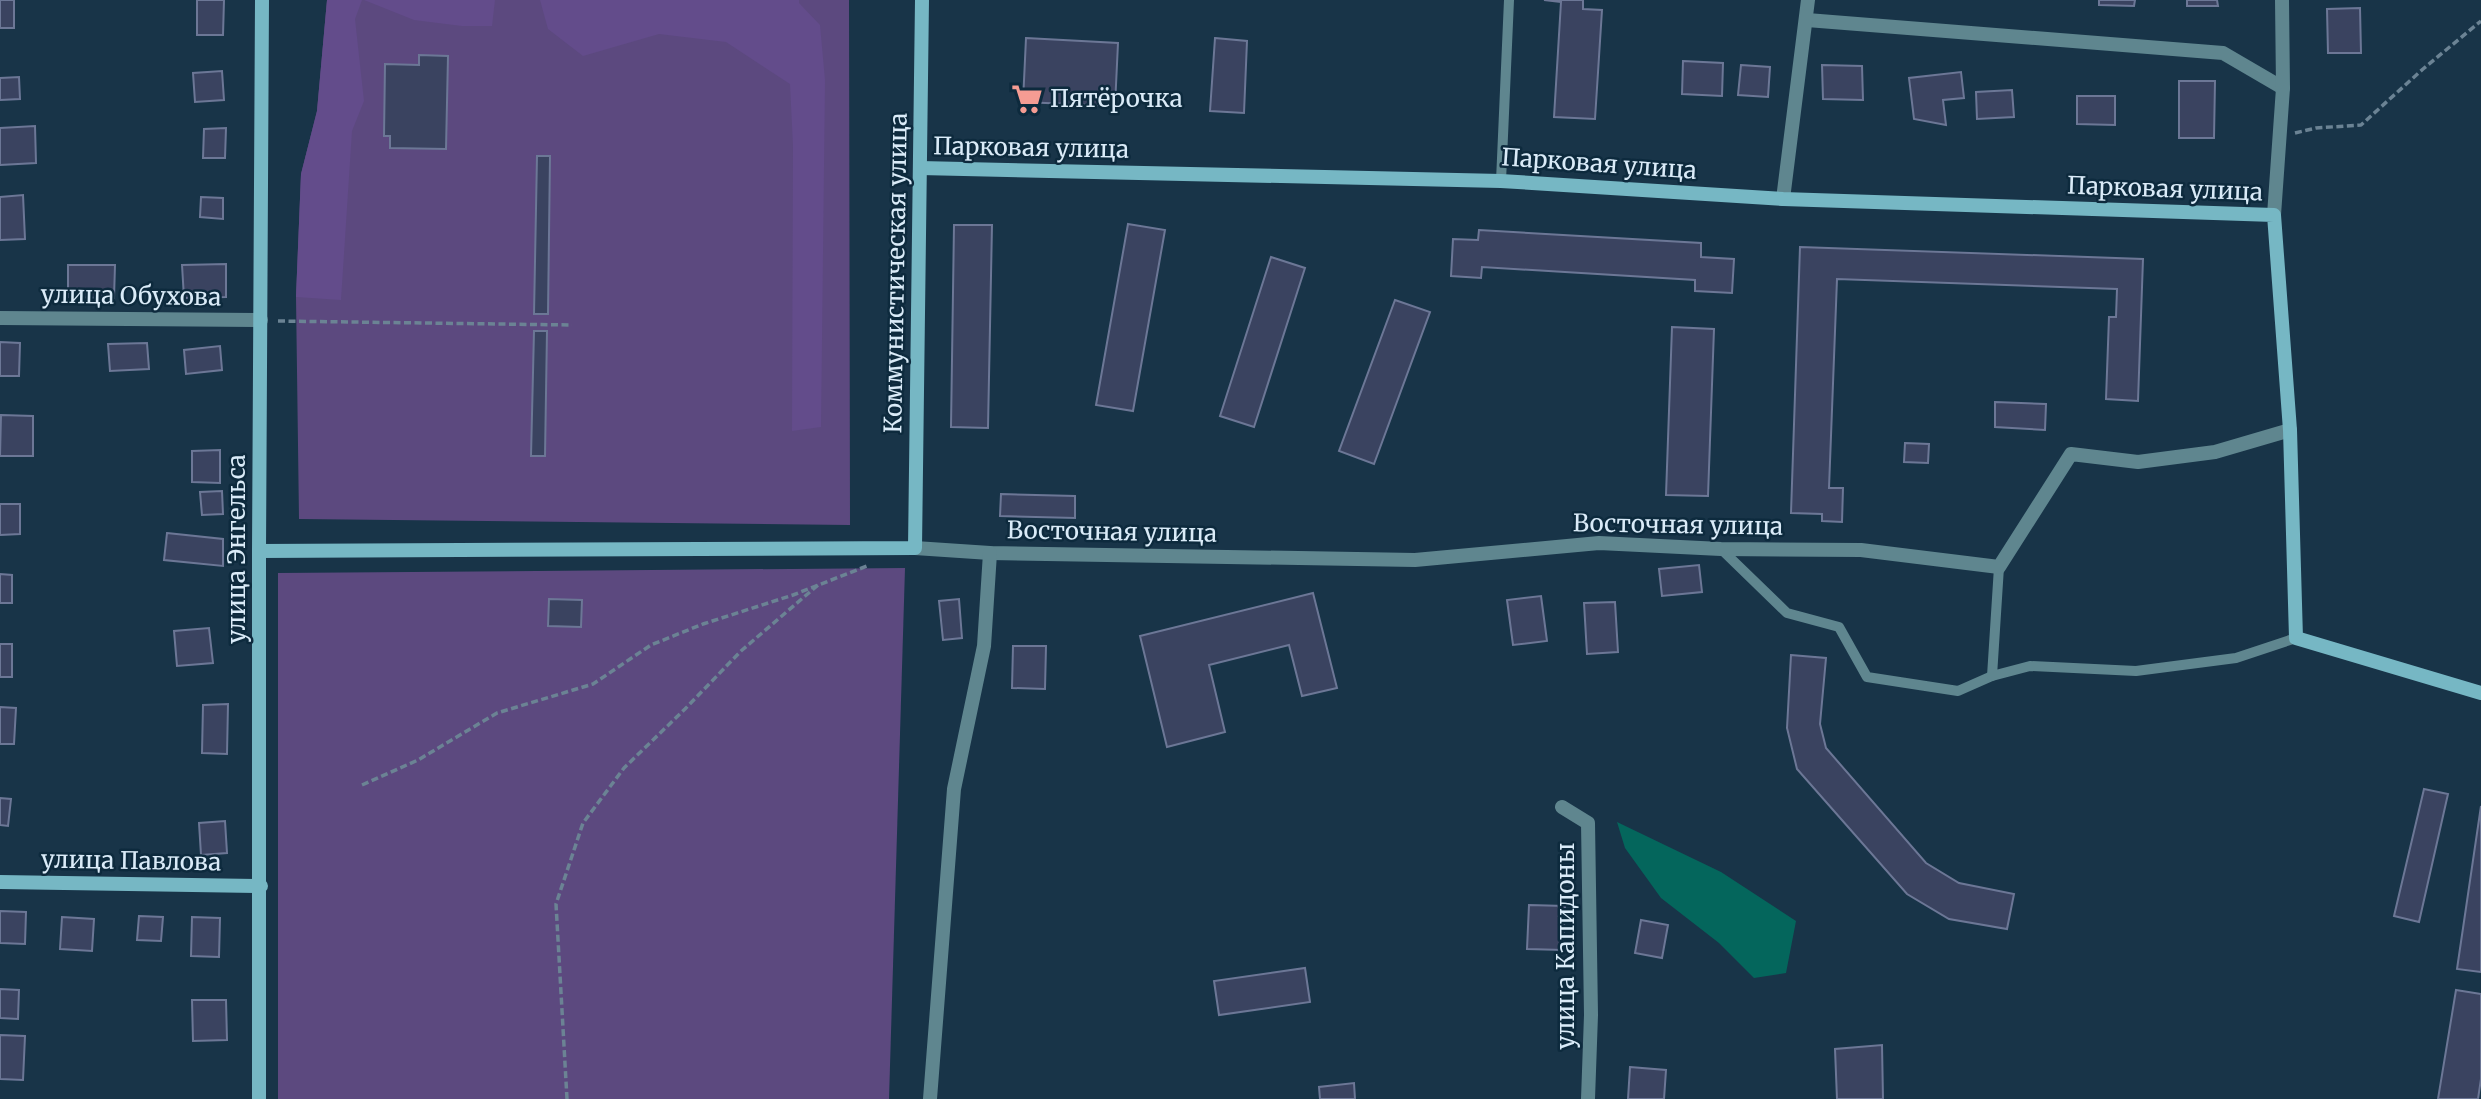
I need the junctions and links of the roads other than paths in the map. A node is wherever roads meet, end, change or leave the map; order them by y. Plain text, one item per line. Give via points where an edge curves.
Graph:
1 (262, 0) edge
2 (922, 0) edge
3 (1509, 0) edge
4 (1808, 0) edge
5 (2281, 0) edge
6 (1807, 20) junction
7 (2283, 88) junction
8 (920, 168) junction
9 (1501, 181) junction
10 (1783, 199) junction
11 (2274, 215) junction
12 (0, 318) edge
13 (261, 320) junction
14 (2290, 430) junction
15 (915, 548) junction
16 (1721, 549) junction
17 (259, 551) junction
18 (990, 553) junction
19 (1999, 567) junction
20 (2296, 638) junction
21 (1992, 676) junction
22 (2481, 693) edge
23 (1562, 807) dead end
24 (0, 882) edge
25 (261, 886) junction
26 (259, 1099) edge
27 (930, 1099) edge
28 (1588, 1099) edge

1 - 13 street, улица Энгельса
2 - 8 street, Коммунистическая улица
3 - 9 lane
4 - 6 street
5 - 7 street
6 - 7 street via 2223,53
6 - 10 street
7 - 11 street
8 - 9 street, Парковая улица
8 - 15 street, Коммунистическая улица
9 - 10 street, Парковая улица
10 - 11 street, Парковая улица
11 - 14 street
12 - 13 street, улица Обухова
13 - 17 street, улица Энгельса
14 - 19 street via 2215,452 2138,462 2071,454
14 - 20 street
15 - 17 street
15 - 18 street, Восточная улица
16 - 18 street, Восточная улица via 1599,543 1415,560
16 - 19 street, Восточная улица via 1861,550
16 - 21 lane via 1787,613 1839,627 1867,677 1958,691
17 - 25 street, улица Энгельса
18 - 27 street via 984,646 954,789
19 - 21 lane
20 - 21 lane via 2236,658 2136,671 2031,666
20 - 22 street
23 - 28 street, улица Капидоны via 1588,823
24 - 25 street, улица Павлова
25 - 26 street, улица Энгельса

